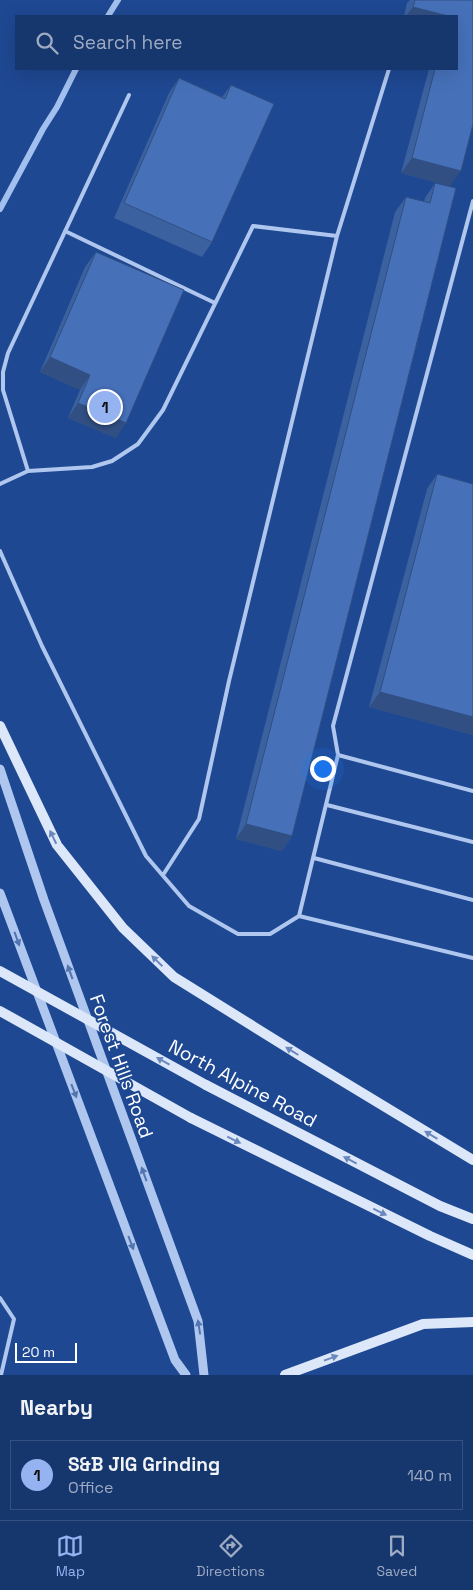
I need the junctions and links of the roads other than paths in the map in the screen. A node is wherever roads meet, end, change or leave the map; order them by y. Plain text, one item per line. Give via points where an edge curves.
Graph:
1 (389, 70) edge
2 (129, 95) dead end
3 (473, 201) edge
4 (65, 231) junction
5 (337, 236) junction
6 (215, 303) junction
7 (28, 471) junction
8 (0, 484) edge
9 (0, 551) edge
10 (0, 726) edge
11 (338, 754) junction
12 (0, 769) edge
13 (473, 791) edge
14 (327, 805) junction
15 (473, 842) edge
16 (314, 858) junction
17 (163, 876) junction
18 (0, 893) edge
19 (473, 900) edge
20 (299, 916) junction
21 (473, 958) edge
22 (0, 971) edge
23 (0, 1011) edge
24 (473, 1160) edge
25 (473, 1219) edge
26 (473, 1255) edge
27 (0, 1298) edge
28 (473, 1322) edge
29 (0, 1375) edge
30 (186, 1375) edge
31 (204, 1375) edge
32 (285, 1375) edge

1 - 5 lane
2 - 4 lane
3 - 11 lane via 332,726
4 - 6 lane
4 - 7 lane via 8,352 3,372 3,390
5 - 6 lane via 253,226
5 - 17 lane via 229,680 199,819
6 - 7 lane via 163,410 138,444 112,461 92,466
7 - 8 lane
9 - 17 lane via 42,646 146,856
24 -> 10 main road via 174,977 123,928 57,845
11 - 13 lane
11 - 14 lane
31 -> 12 street, Forest Hills Road via 198,1321 44,900
14 - 15 lane
14 - 16 lane
16 - 19 lane
16 - 20 lane
17 - 20 lane via 189,906 238,934 270,934
18 -> 30 street via 175,1360
20 - 21 lane
25 -> 22 main road, North Alpine Road, bridge via 440,1206 206,1085
23 -> 26 main road, bridge via 191,1118
27 - 29 lane via 14,1319
32 -> 28 main road via 423,1324

